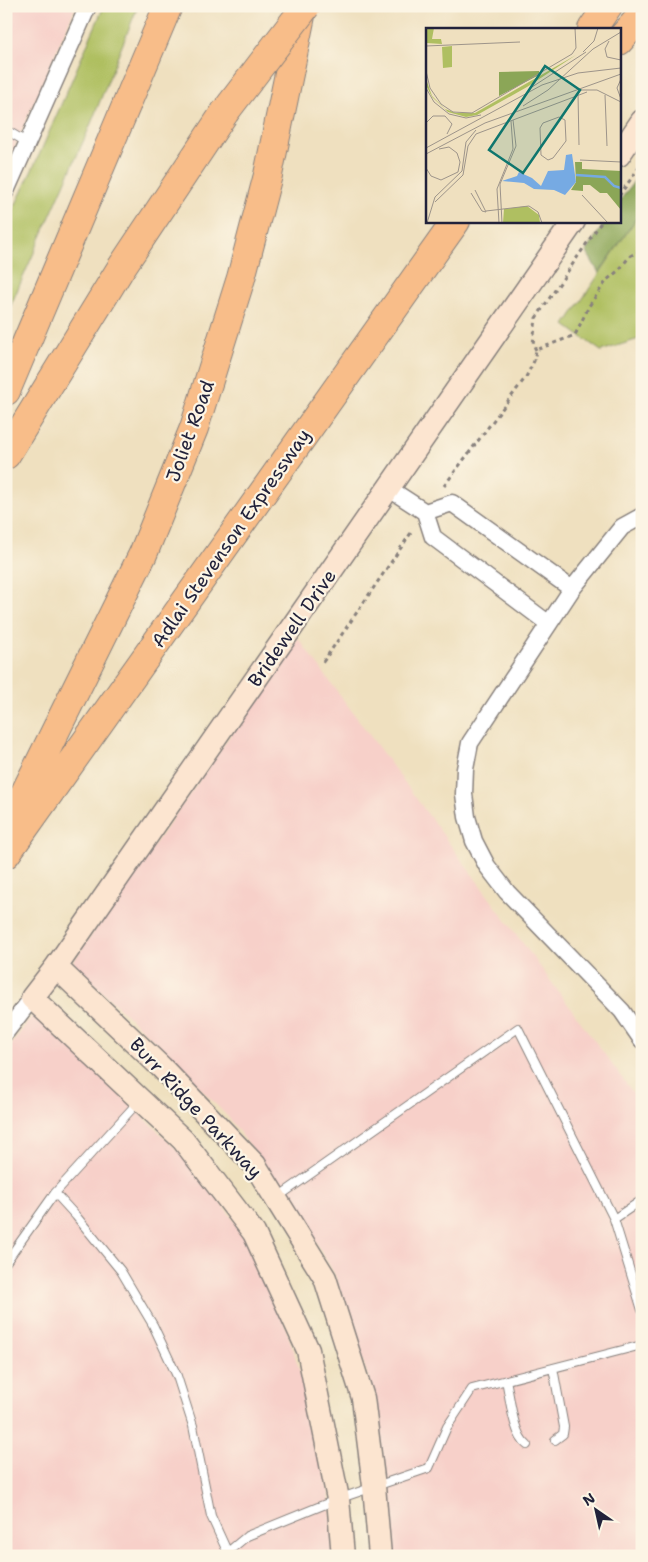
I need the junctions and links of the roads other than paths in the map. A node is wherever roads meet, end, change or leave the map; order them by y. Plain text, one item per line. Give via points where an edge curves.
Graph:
1 (88, 6) edge
2 (168, 6) edge
3 (304, 6) edge
4 (608, 6) edge
5 (642, 15) edge
6 (593, 28) edge
7 (620, 40) edge
8 (642, 121) edge
9 (6, 130) edge
10 (28, 143) junction
11 (620, 154) edge
12 (6, 191) edge
13 (455, 222) edge
14 (475, 222) edge
15 (573, 222) edge
16 (392, 312) junction
17 (6, 391) edge
18 (6, 455) edge
19 (388, 488) junction
20 (425, 512) junction
21 (642, 516) edge
22 (572, 589) junction
23 (549, 624) junction
24 (6, 831) edge
25 (6, 854) edge
26 (56, 967) junction
27 (32, 998) junction
28 (6, 1032) edge
29 (642, 1040) edge
30 (141, 1099) junction
31 (54, 1193) junction
32 (276, 1199) junction
33 (642, 1200) edge
34 (614, 1219) junction
35 (6, 1262) edge
36 (642, 1310) edge
37 (642, 1345) edge
38 (553, 1368) junction
39 (506, 1380) junction
40 (555, 1440) dead end
41 (527, 1445) dead end
42 (374, 1486) junction
43 (338, 1499) junction
44 (225, 1554) edge
45 (342, 1556) edge
46 (380, 1556) edge

1 - 10 street
2 - 17 highway
3 - 18 highway, bridge via 225,112 120,268
3 - 24 highway, Joliet Road via 268,175 241,278 194,428 143,554
4 - 6 highway
5 - 7 highway
8 - 11 street
9 - 10 lane
10 - 12 street
13 - 16 highway, Adlai Stevenson Expressway
14 - 16 highway via 450,254
15 - 19 street, Bridewell Drive
16 - 25 highway, Adlai Stevenson Expressway
19 - 20 street
19 - 26 street, Bridewell Drive
20 - 22 street via 452,503
20 - 23 street via 433,537
21 - 22 street via 622,527
22 - 23 street
23 - 29 street via 470,743 465,769 467,817 474,842 502,886 622,1011
26 - 27 street, Bridewell Drive
26 - 32 street, Burr Ridge Parkway via 161,1067 255,1165
27 - 28 street, Bridewell Drive
27 - 30 street, Burr Ridge Parkway
30 - 31 lane
30 - 43 street, Burr Ridge Parkway via 183,1140 254,1233 308,1350
31 - 35 lane
31 - 44 lane via 121,1271 153,1325 176,1376 193,1426 211,1516
32 - 34 lane via 518,1028
32 - 42 street, Burr Ridge Parkway via 325,1278 363,1398
33 - 34 lane
34 - 36 lane
37 - 38 lane
38 - 39 lane
38 - 40 lane via 564,1427 563,1434
39 - 41 lane via 517,1429
39 - 42 lane via 472,1389 447,1427 429,1468
42 - 43 lane
42 - 46 street, Burr Ridge Parkway
43 - 44 lane via 247,1536
43 - 45 street, Burr Ridge Parkway

